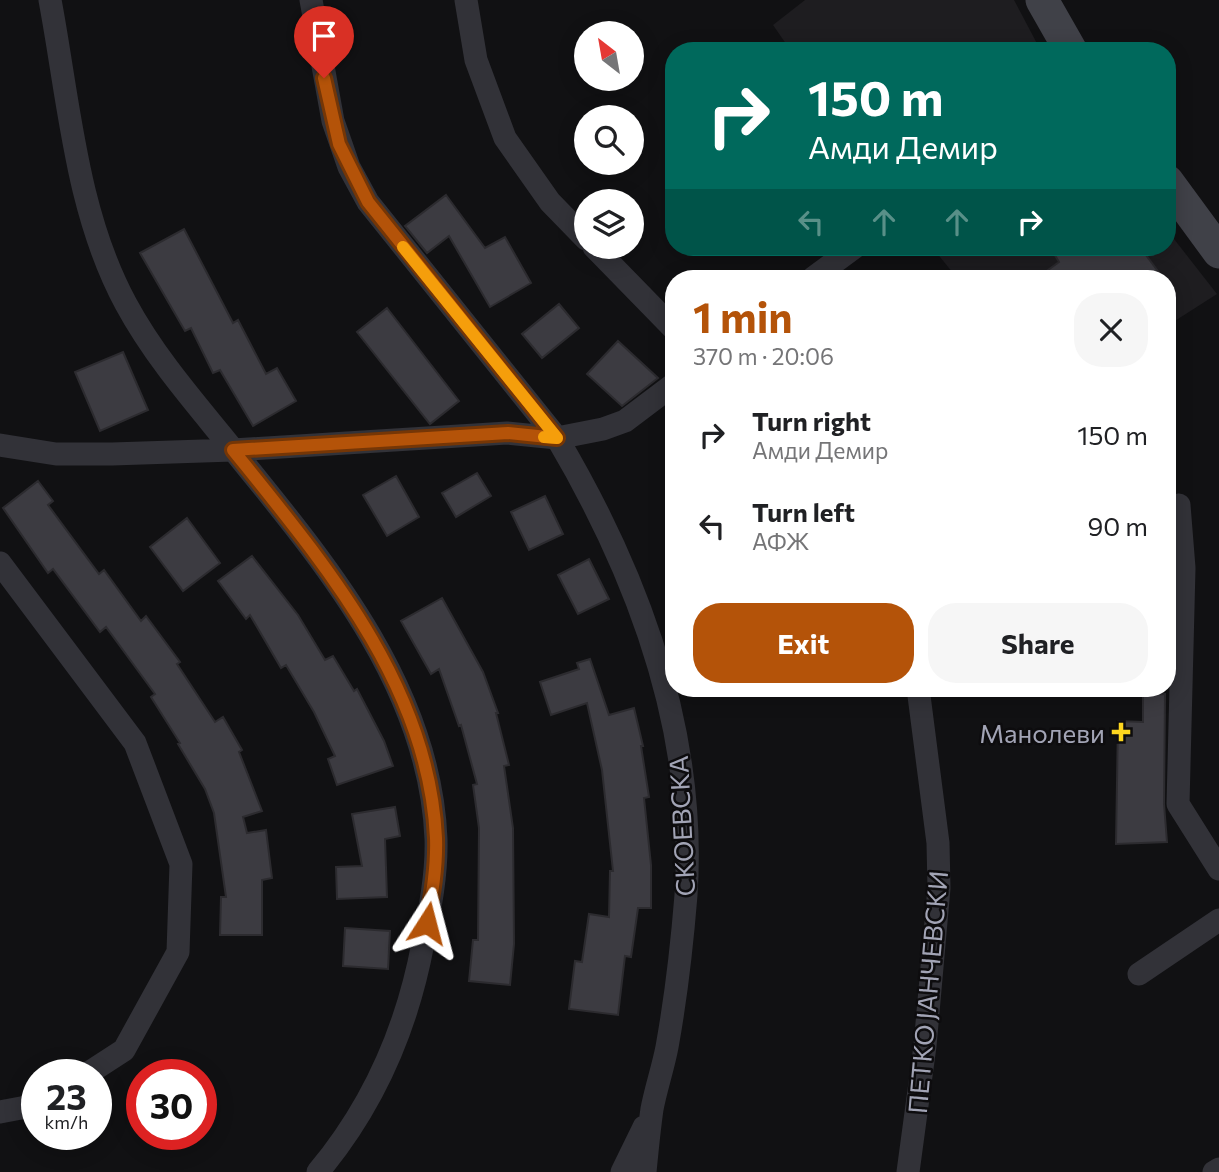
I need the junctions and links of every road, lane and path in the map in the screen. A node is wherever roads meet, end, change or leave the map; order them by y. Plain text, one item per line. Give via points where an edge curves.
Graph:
1 (50, 0) edge
2 (311, 0) edge
3 (466, 0) edge
4 (1042, 0) edge
5 (1066, 42) edge
6 (1176, 193) edge
7 (574, 227) edge
8 (1219, 252) edge
9 (843, 256) edge
10 (606, 259) edge
11 (824, 270) edge
12 (665, 320) edge
13 (665, 391) edge
14 (557, 438) junction
15 (0, 445) edge
16 (233, 450) junction
17 (1179, 505) dead end
18 (0, 563) edge
19 (665, 690) edge
20 (667, 697) edge
21 (919, 697) edge
22 (1219, 869) edge
23 (1219, 920) edge
24 (1139, 974) dead end
25 (110, 1059) edge
26 (21, 1108) edge
27 (652, 1109) junction
28 (0, 1112) edge
29 (1219, 1169) edge
30 (318, 1172) edge
31 (622, 1172) edge
32 (645, 1172) edge
33 (908, 1172) edge
34 (1214, 1172) edge

1 - 16 street via 71,126 107,261 146,338
2 - 14 street, СКОЕВСКА via 333,121 349,167 368,202
3 - 7 street via 476,60 505,138 550,202
4 - 5 street
6 - 8 street
9 - 11 street
10 - 12 street
13 - 14 street via 625,421
14 - 16 street via 508,433
14 - 19 street, СКОЕВСКА via 636,600
15 - 16 street via 56,454
16 - 30 street via 306,542 394,677 425,769 436,838 427,923 399,1035 360,1117
17 - 22 street via 1184,568 1178,804
18 - 25 street via 135,743 181,864 178,952 124,1050
20 - 27 street, СКОЕВСКА via 684,776 686,892 667,1048
21 - 33 street, ПЕТКО ЈАНЧЕВСКИ via 938,843 939,888
23 - 24 street
26 - 28 street
27 - 31 street, СКОЕВСКА
27 - 32 street, СКОЕВСКА
29 - 34 street

